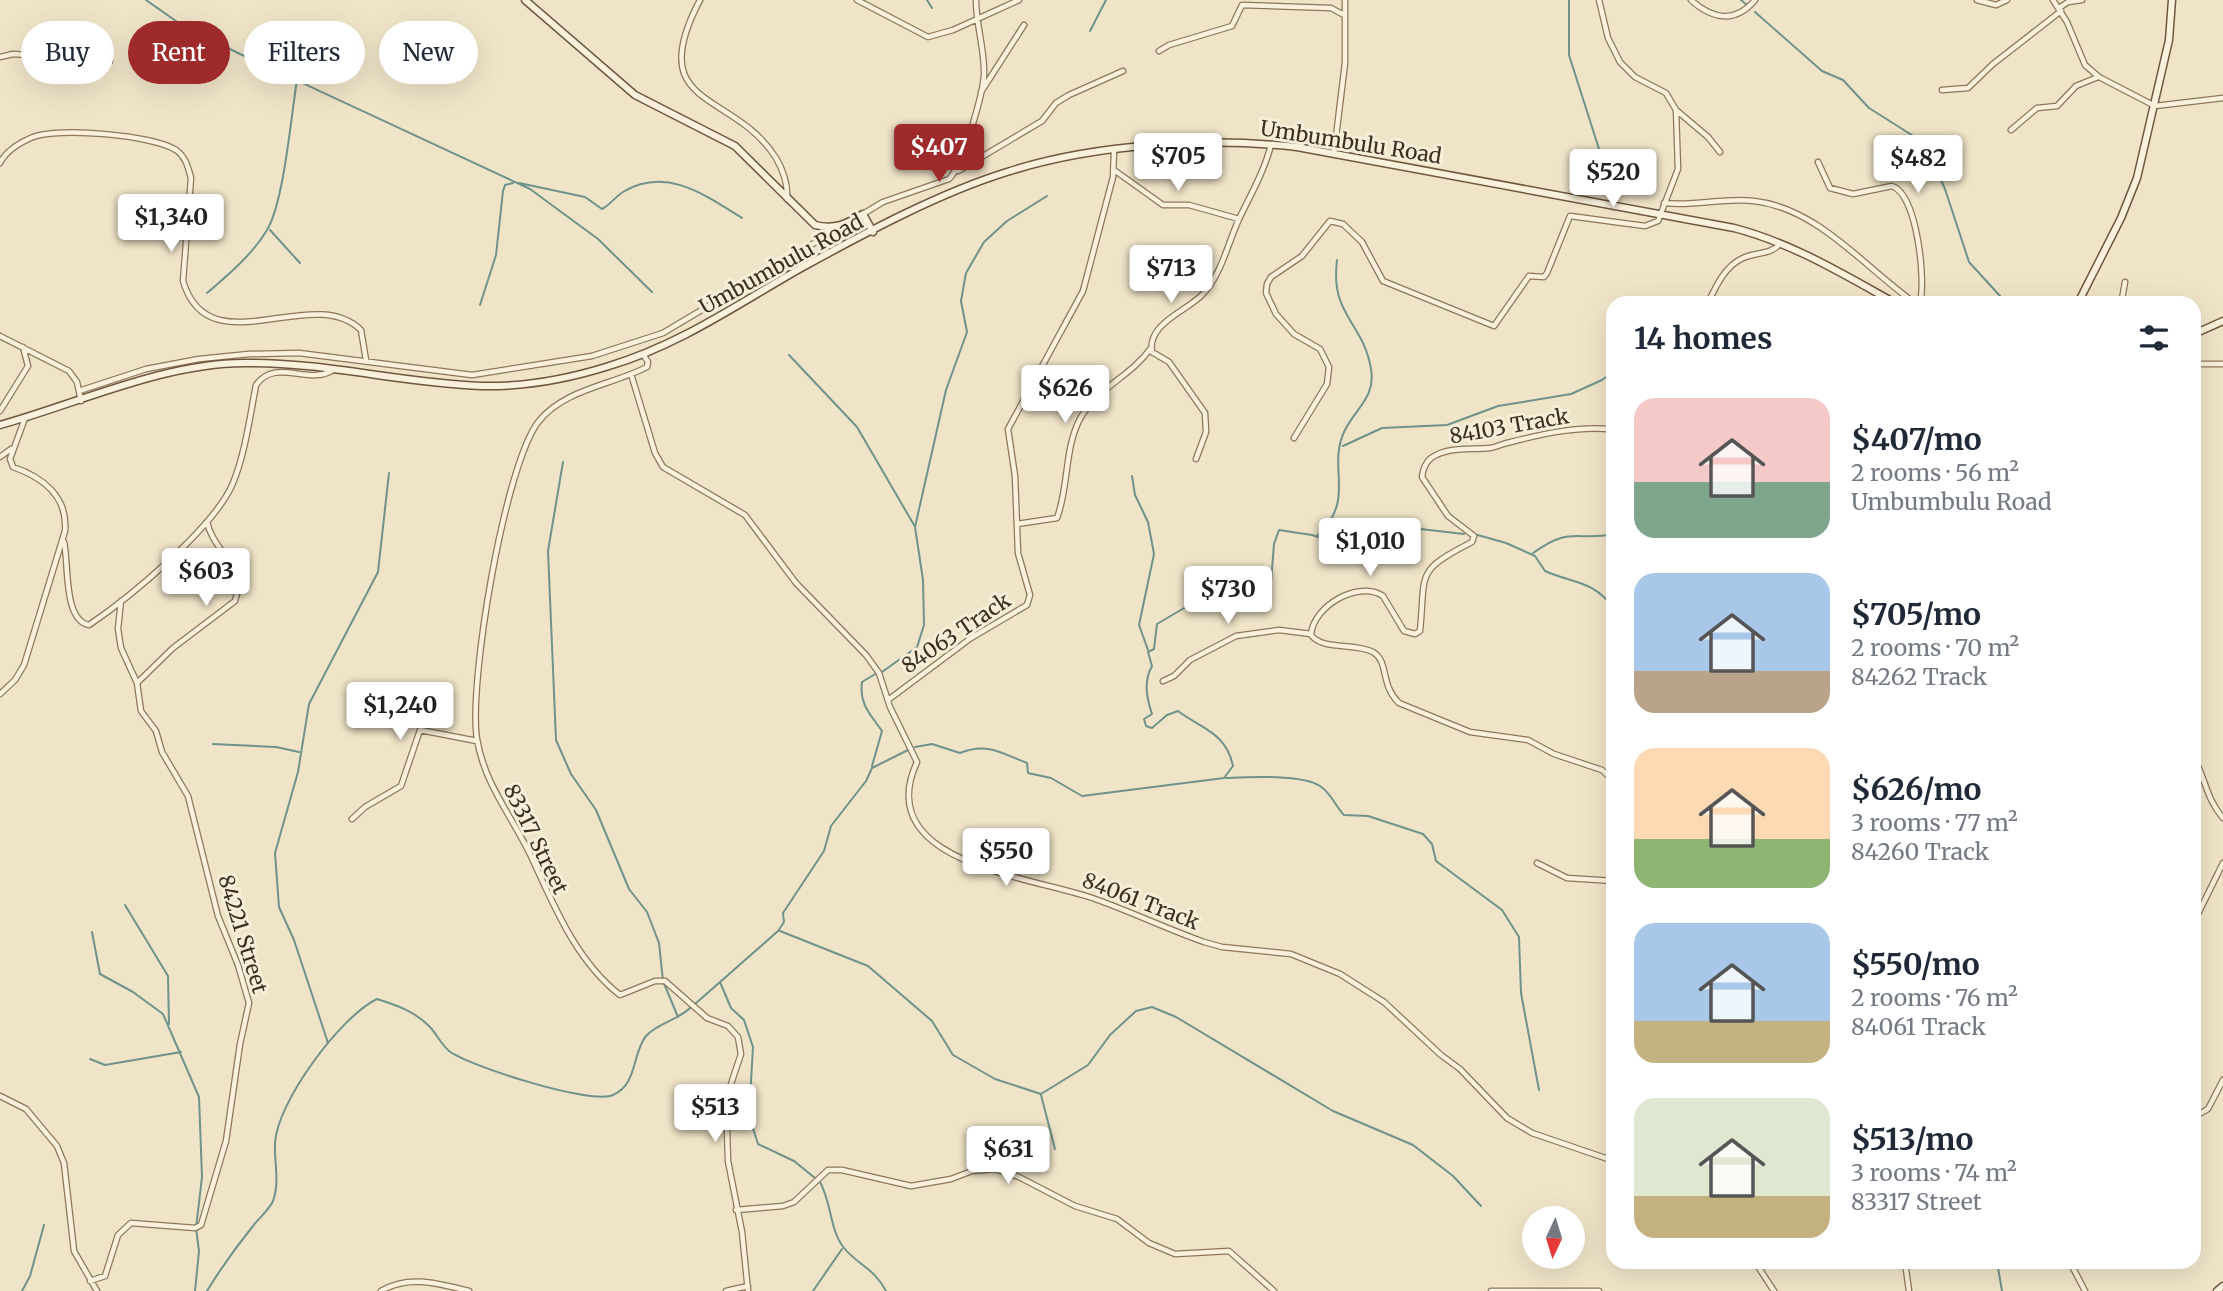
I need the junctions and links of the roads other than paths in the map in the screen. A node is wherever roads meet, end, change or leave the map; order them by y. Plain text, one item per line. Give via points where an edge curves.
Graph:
1 (525, 0) edge
2 (701, 0) edge
3 (857, 0) edge
4 (976, 0) edge
5 (1019, 0) edge
6 (1345, 0) edge
7 (1599, 0) edge
8 (1691, 0) edge
9 (1755, 0) edge
10 (1977, 0) edge
11 (2007, 0) edge
12 (2053, 0) edge
13 (2082, 0) edge
14 (2172, 0) edge
15 (2060, 9) junction
16 (1344, 15) junction
17 (976, 21) junction
18 (1024, 25) dead end
19 (1159, 51) dead end
20 (21, 55) edge
21 (0, 57) edge
22 (1123, 71) dead end
23 (2099, 76) junction
24 (1942, 90) dead end
25 (979, 96) junction
26 (2223, 97) edge
27 (2155, 106) junction
28 (1676, 110) junction
29 (2011, 130) dead end
30 (1271, 144) junction
31 (1114, 151) junction
32 (1720, 152) dead end
33 (1334, 153) junction
34 (1818, 162) dead end
35 (0, 163) edge
36 (1114, 170) junction
37 (957, 171) junction
38 (787, 200) junction
39 (1664, 203) junction
40 (863, 214) junction
41 (1661, 215) junction
42 (1239, 219) junction
43 (829, 228) junction
44 (873, 232) junction
45 (1780, 243) junction
46 (2125, 282) dead end
47 (1712, 296) edge
48 (1883, 296) edge
49 (1908, 296) edge
50 (1918, 296) edge
51 (2081, 296) edge
52 (2123, 296) edge
53 (2223, 321) edge
54 (0, 330) edge
55 (2201, 331) edge
56 (0, 336) edge
57 (9, 340) junction
58 (632, 345) junction
59 (23, 347) junction
60 (1152, 347) junction
61 (643, 354) junction
62 (635, 357) junction
63 (366, 360) junction
64 (2201, 364) edge
65 (2223, 364) edge
66 (334, 369) junction
67 (631, 374) junction
68 (472, 375) junction
69 (471, 385) junction
70 (79, 391) junction
71 (80, 401) junction
72 (0, 411) edge
73 (25, 418) junction
74 (0, 425) edge
75 (1606, 429) edge
76 (1294, 438) dead end
77 (12, 448) junction
78 (0, 457) edge
79 (1196, 459) dead end
80 (206, 521) junction
81 (1017, 524) junction
82 (64, 542) junction
83 (121, 601) junction
84 (1311, 634) junction
85 (1163, 681) dead end
86 (136, 683) junction
87 (0, 694) edge
88 (888, 700) junction
89 (477, 741) junction
90 (2201, 770) edge
91 (1606, 774) edge
92 (2223, 818) edge
93 (352, 819) dead end
94 (1537, 863) dead end
95 (2223, 863) edge
96 (1606, 880) edge
97 (2201, 908) edge
98 (2223, 1080) edge
99 (0, 1096) edge
100 (2201, 1113) edge
101 (1606, 1158) edge
102 (736, 1210) junction
103 (1760, 1269) edge
104 (1906, 1269) edge
105 (2074, 1269) edge
106 (90, 1281) junction
107 (2223, 1286) edge
108 (748, 1288) edge
109 (97, 1291) edge
110 (381, 1291) edge
111 (469, 1291) edge
112 (726, 1291) edge
113 (1275, 1291) edge
114 (1491, 1291) edge
115 (1599, 1291) edge
116 (1774, 1291) edge
117 (1909, 1291) edge
118 (2085, 1291) edge
119 (2217, 1291) edge

1 - 38 main road via 635,95 735,146
2 - 38 street via 682,53 681,65 689,84 703,99 751,127 768,146 780,166
3 - 17 street via 928,37
4 - 17 street
5 - 17 street
6 - 16 street
7 - 28 street via 1608,38 1620,62 1635,77 1666,93
8 - 9 street via 1729,18
10 - 11 street via 1996,5
12 - 15 street
13 - 15 street
14 - 27 main road
15 - 23 street via 2081,59
15 - 24 street via 1968,88
16 - 19 street via 1331,8 1242,5 1232,26
16 - 33 street via 1345,63
17 - 25 street via 985,73
18 - 25 street
20 - 21 street
22 - 37 street via 1069,95 1042,121
23 - 27 street
23 - 29 street via 2077,86 2057,106 2036,108
25 - 37 street
26 - 27 street
27 - 51 main road via 2131,196
28 - 32 street
28 - 39 street via 1678,169
30 - 31 main road, Umbumbulu Road via 1170,144
30 - 33 main road, Umbumbulu Road
30 - 42 street via 1265,168
31 - 36 street, 84063 Track
31 - 44 main road, Umbumbulu Road via 1008,172 933,201
33 - 41 main road, Umbumbulu Road
34 - 50 street via 1830,188 1843,194 1900,189 1922,262
35 - 63 street via 29,139 58,134 108,135 176,150 187,163 191,178 183,281 200,312 230,321 333,314 361,330
36 - 42 street via 1163,205 1189,205
36 - 81 street, 84063 Track via 1083,291 1008,429
37 - 40 street via 949,179 883,202
38 - 43 main road via 815,225
39 - 41 street
39 - 49 street via 1756,201 1791,212
40 - 43 main road via 841,227
40 - 44 main road
41 - 45 main road, Umbumbulu Road via 1734,228
41 - 76 street via 1650,227 1570,216 1547,273 1529,276 1493,326 1383,281 1355,234 1336,220 1327,223 1302,256 1267,284 1266,293 1276,314 1294,334 1320,349 1329,367 1327,384
42 - 60 street via 1208,288 1158,327
43 - 58 street via 816,243 663,333
44 - 61 main road, Umbumbulu Road via 700,328
45 - 47 street via 1773,251 1745,257 1730,267
45 - 48 main road, Umbumbulu Road
46 - 52 street
53 - 55 main road
54 - 57 street
56 - 57 street
57 - 59 street
58 - 62 street
58 - 68 street
59 - 70 street via 69,371
59 - 72 street via 28,366
60 - 79 street via 1152,352 1169,362 1205,413 1206,432
60 - 81 street via 1135,368 1104,389 1079,421 1057,518
61 - 62 main road, Umbumbulu Road
61 - 67 street via 647,367
62 - 69 main road, Umbumbulu Road via 523,385
63 - 68 street
63 - 70 street via 299,353 199,359 146,369
64 - 65 street
66 - 69 main road, Umbumbulu Road
66 - 71 main road, Umbumbulu Road via 286,363 215,365
66 - 80 street via 321,374 270,372 261,377 232,484
67 - 88 street, 84061 Track via 663,467 745,515 796,583 866,655 879,673
67 - 89 street, 83317 Street via 550,409 520,456 491,588 475,718
68 - 69 street
70 - 71 street
71 - 73 main road, Umbumbulu Road
73 - 74 main road, Umbumbulu Road
73 - 77 street
75 - 84 street, 84103 Track via 1570,431 1433,456 1422,477 1448,516 1474,536 1427,570 1420,631 1404,631 1383,596 1366,591 1330,604 1315,619
77 - 78 street
77 - 82 street via 13,467 37,475 57,498 66,523
80 - 83 street
80 - 86 street via 233,564 235,601
81 - 88 street, 84063 Track via 1018,553 1030,595 1027,605 971,638
82 - 83 street via 70,608 75,618 89,625
82 - 87 street via 24,665
83 - 86 street, 84221 Street via 118,638
84 - 85 street via 1279,630 1236,636 1190,660
84 - 91 street via 1320,642 1373,652 1381,659 1385,684 1399,703 1470,732 1528,740
86 - 106 street, 84221 Street via 141,711 188,796 218,916 249,1003 226,1141 201,1225 131,1223 118,1235 105,1276
88 - 101 street, 84061 Track via 917,762 909,785 912,813 921,830 957,857 998,874 1094,898 1204,942 1291,954 1340,974 1384,1002 1507,1118 1532,1133
89 - 93 street via 420,730 401,786
89 - 102 street, 83317 Street via 501,807 529,851 554,911 603,979 620,995 665,981 696,1009 734,1030 740,1048 726,1099 729,1173
90 - 92 street via 2204,788
94 - 96 street via 1567,878
95 - 97 street
98 - 100 street via 2208,1109
99 - 106 street via 26,1109 57,1146 64,1163 74,1251
102 - 108 street, 83317 Street via 743,1232
102 - 113 street via 794,1202 828,1170 911,1186 995,1169 1075,1206 1117,1219 1149,1243 1175,1254 1229,1251
103 - 116 street
104 - 117 street
105 - 118 street
106 - 109 street
107 - 119 main road
108 - 112 street
110 - 111 street via 415,1281
114 - 115 street

